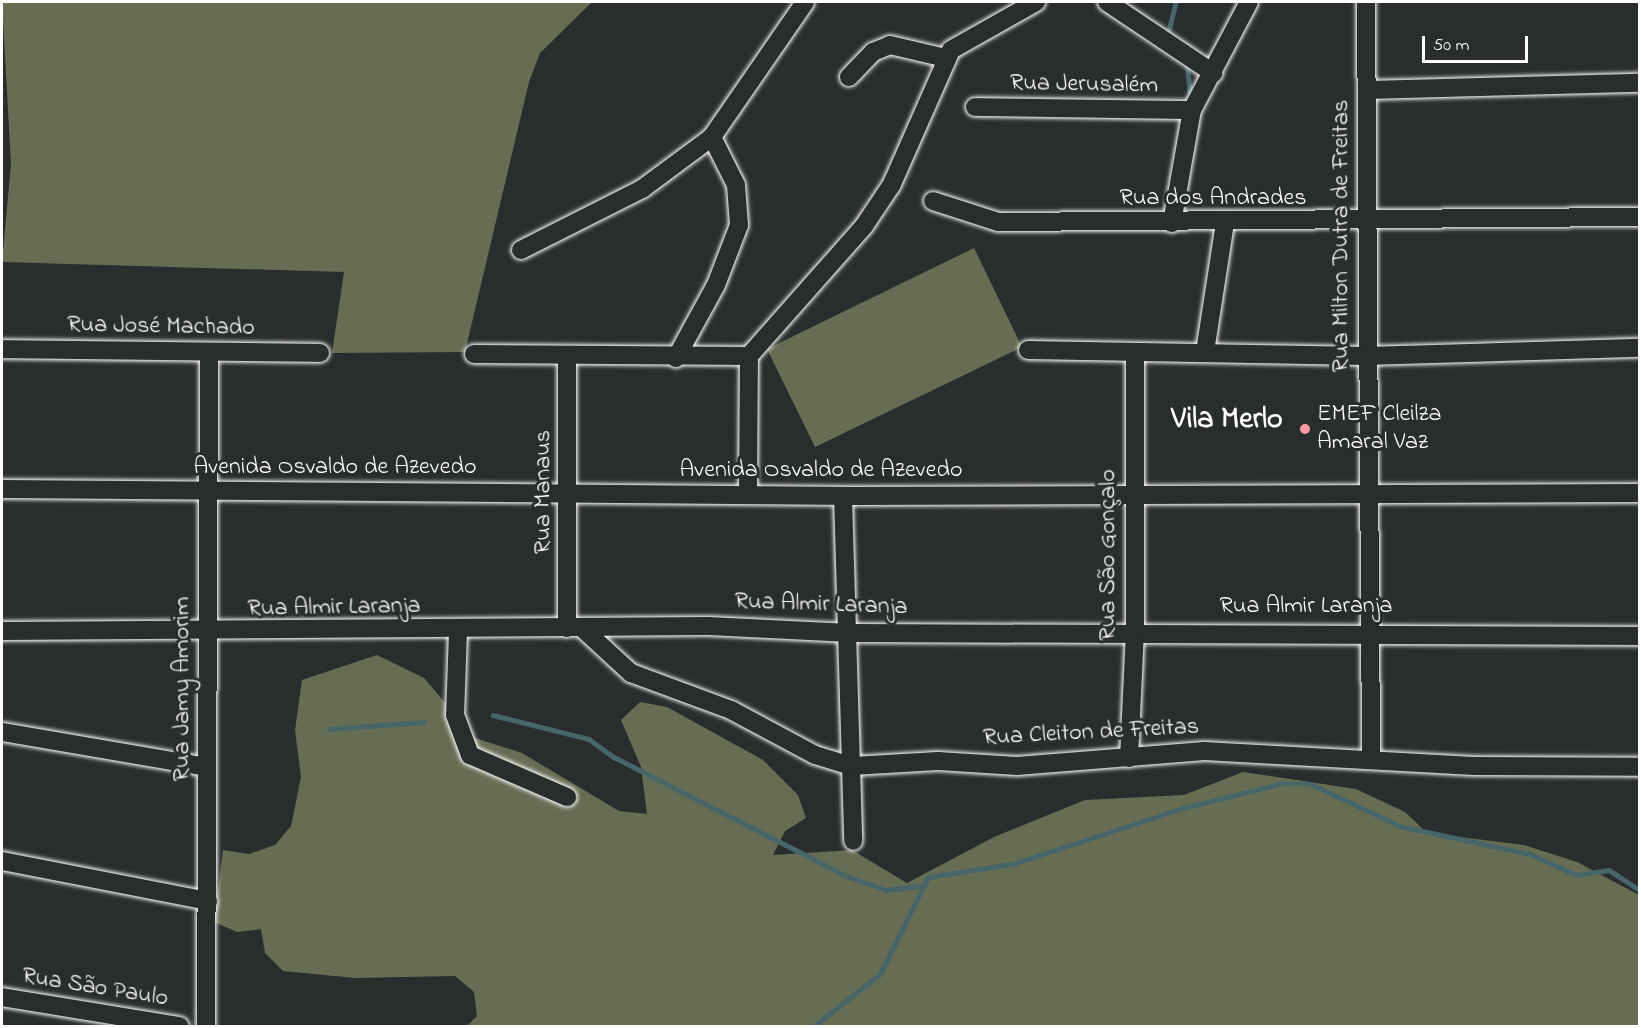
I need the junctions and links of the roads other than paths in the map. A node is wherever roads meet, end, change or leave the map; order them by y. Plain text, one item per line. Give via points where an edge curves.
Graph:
1 (805, 2) edge
2 (1036, 2) edge
3 (1107, 2) edge
4 (1249, 2) edge
5 (1366, 2) edge
6 (945, 58) junction
7 (1213, 73) junction
8 (849, 77) dead end
9 (1640, 83) edge
10 (1367, 90) junction
11 (975, 107) dead end
12 (1192, 110) junction
13 (712, 137) junction
14 (933, 201) dead end
15 (1640, 217) edge
16 (1173, 223) junction
17 (1225, 223) junction
18 (1365, 223) junction
19 (520, 250) dead end
20 (2, 348) edge
21 (1640, 348) edge
22 (1028, 350) dead end
23 (208, 352) junction
24 (1135, 352) junction
25 (1205, 352) junction
26 (320, 354) dead end
27 (474, 354) dead end
28 (748, 356) junction
29 (1365, 356) junction
30 (567, 357) junction
31 (676, 358) junction
32 (2, 489) edge
33 (208, 491) junction
34 (1640, 493) edge
35 (568, 494) junction
36 (748, 495) junction
37 (843, 496) junction
38 (1132, 496) junction
39 (1365, 497) junction
40 (574, 628) junction
41 (2, 631) edge
42 (458, 631) junction
43 (1135, 631) junction
44 (1367, 631) junction
45 (850, 633) junction
46 (208, 634) junction
47 (1640, 636) edge
48 (2, 732) edge
49 (1129, 758) junction
50 (1371, 758) junction
51 (852, 766) junction
52 (1640, 767) edge
53 (206, 768) junction
54 (567, 797) dead end
55 (854, 841) dead end
56 (2, 861) edge
57 (208, 901) junction
58 (2, 997) edge
59 (180, 1026) edge
60 (206, 1026) edge

1 - 13 street
2 - 6 street via 971,36
3 - 7 street
4 - 7 street
5 - 10 street, Rua Milton Dutra de Freitas
6 - 8 street via 890,45 873,52
6 - 28 street via 892,184 864,226
7 - 12 street
9 - 10 street
10 - 18 street, Rua Milton Dutra de Freitas
11 - 12 street, Rua Jerusalém
12 - 16 street
13 - 19 street via 642,189
13 - 31 street via 736,185 739,225 716,285
14 - 16 street, Rua dos Andrades via 999,222
15 - 18 street, Rua dos Andrades
16 - 17 street, Rua dos Andrades
17 - 18 street, Rua dos Andrades
17 - 25 street
18 - 29 street, Rua Milton Dutra de Freitas
20 - 23 street, Rua José Machado
21 - 29 street
22 - 24 street
23 - 26 street, Rua José Machado
23 - 33 street, Rua Jamy Amorim
24 - 25 street
24 - 38 street, Rua São Gonçalo
25 - 29 street
27 - 30 street
28 - 31 street
28 - 36 street
29 - 39 street, Rua Milton Dutra de Freitas
30 - 31 street
30 - 35 street, Rua Manaus
32 - 33 street, Avenida Osvaldo de Azevedo
33 - 35 street, Avenida Osvaldo de Azevedo
33 - 46 street, Rua Jamy Amorim
34 - 39 street, Avenida Osvaldo de Azevedo
35 - 36 street, Avenida Osvaldo de Azevedo
35 - 40 street, Rua Manaus
36 - 37 street, Avenida Osvaldo de Azevedo
37 - 38 street, Avenida Osvaldo de Azevedo
37 - 45 street
38 - 39 street, Avenida Osvaldo de Azevedo
38 - 43 street, Rua São Gonçalo
39 - 44 street, Rua Milton Dutra de Freitas
40 - 42 street, Rua Almir Laranja
40 - 45 street, Rua Almir Laranja via 708,626
40 - 51 street, Rua Cleiton de Freitas via 631,674 731,710 815,755
41 - 46 street, Rua Almir Laranja
42 - 46 street, Rua Almir Laranja
42 - 54 street via 455,715 470,754
43 - 44 street, Rua Almir Laranja
43 - 45 street, Rua Almir Laranja
43 - 49 street, Rua São Gonçalo
44 - 47 street, Rua Almir Laranja
44 - 50 street, Rua Milton Dutra de Freitas
45 - 51 street
46 - 53 street, Rua Jamy Amorim
48 - 53 street
49 - 50 street, Rua Cleiton de Freitas via 1204,751
49 - 51 street, Rua Cleiton de Freitas via 1017,766 938,761
50 - 52 street, Rua Cleiton de Freitas via 1474,766
51 - 55 street
53 - 57 street, Rua Jamy Amorim
56 - 57 street
57 - 60 street, Rua Jamy Amorim
58 - 59 street, Rua São Paulo

